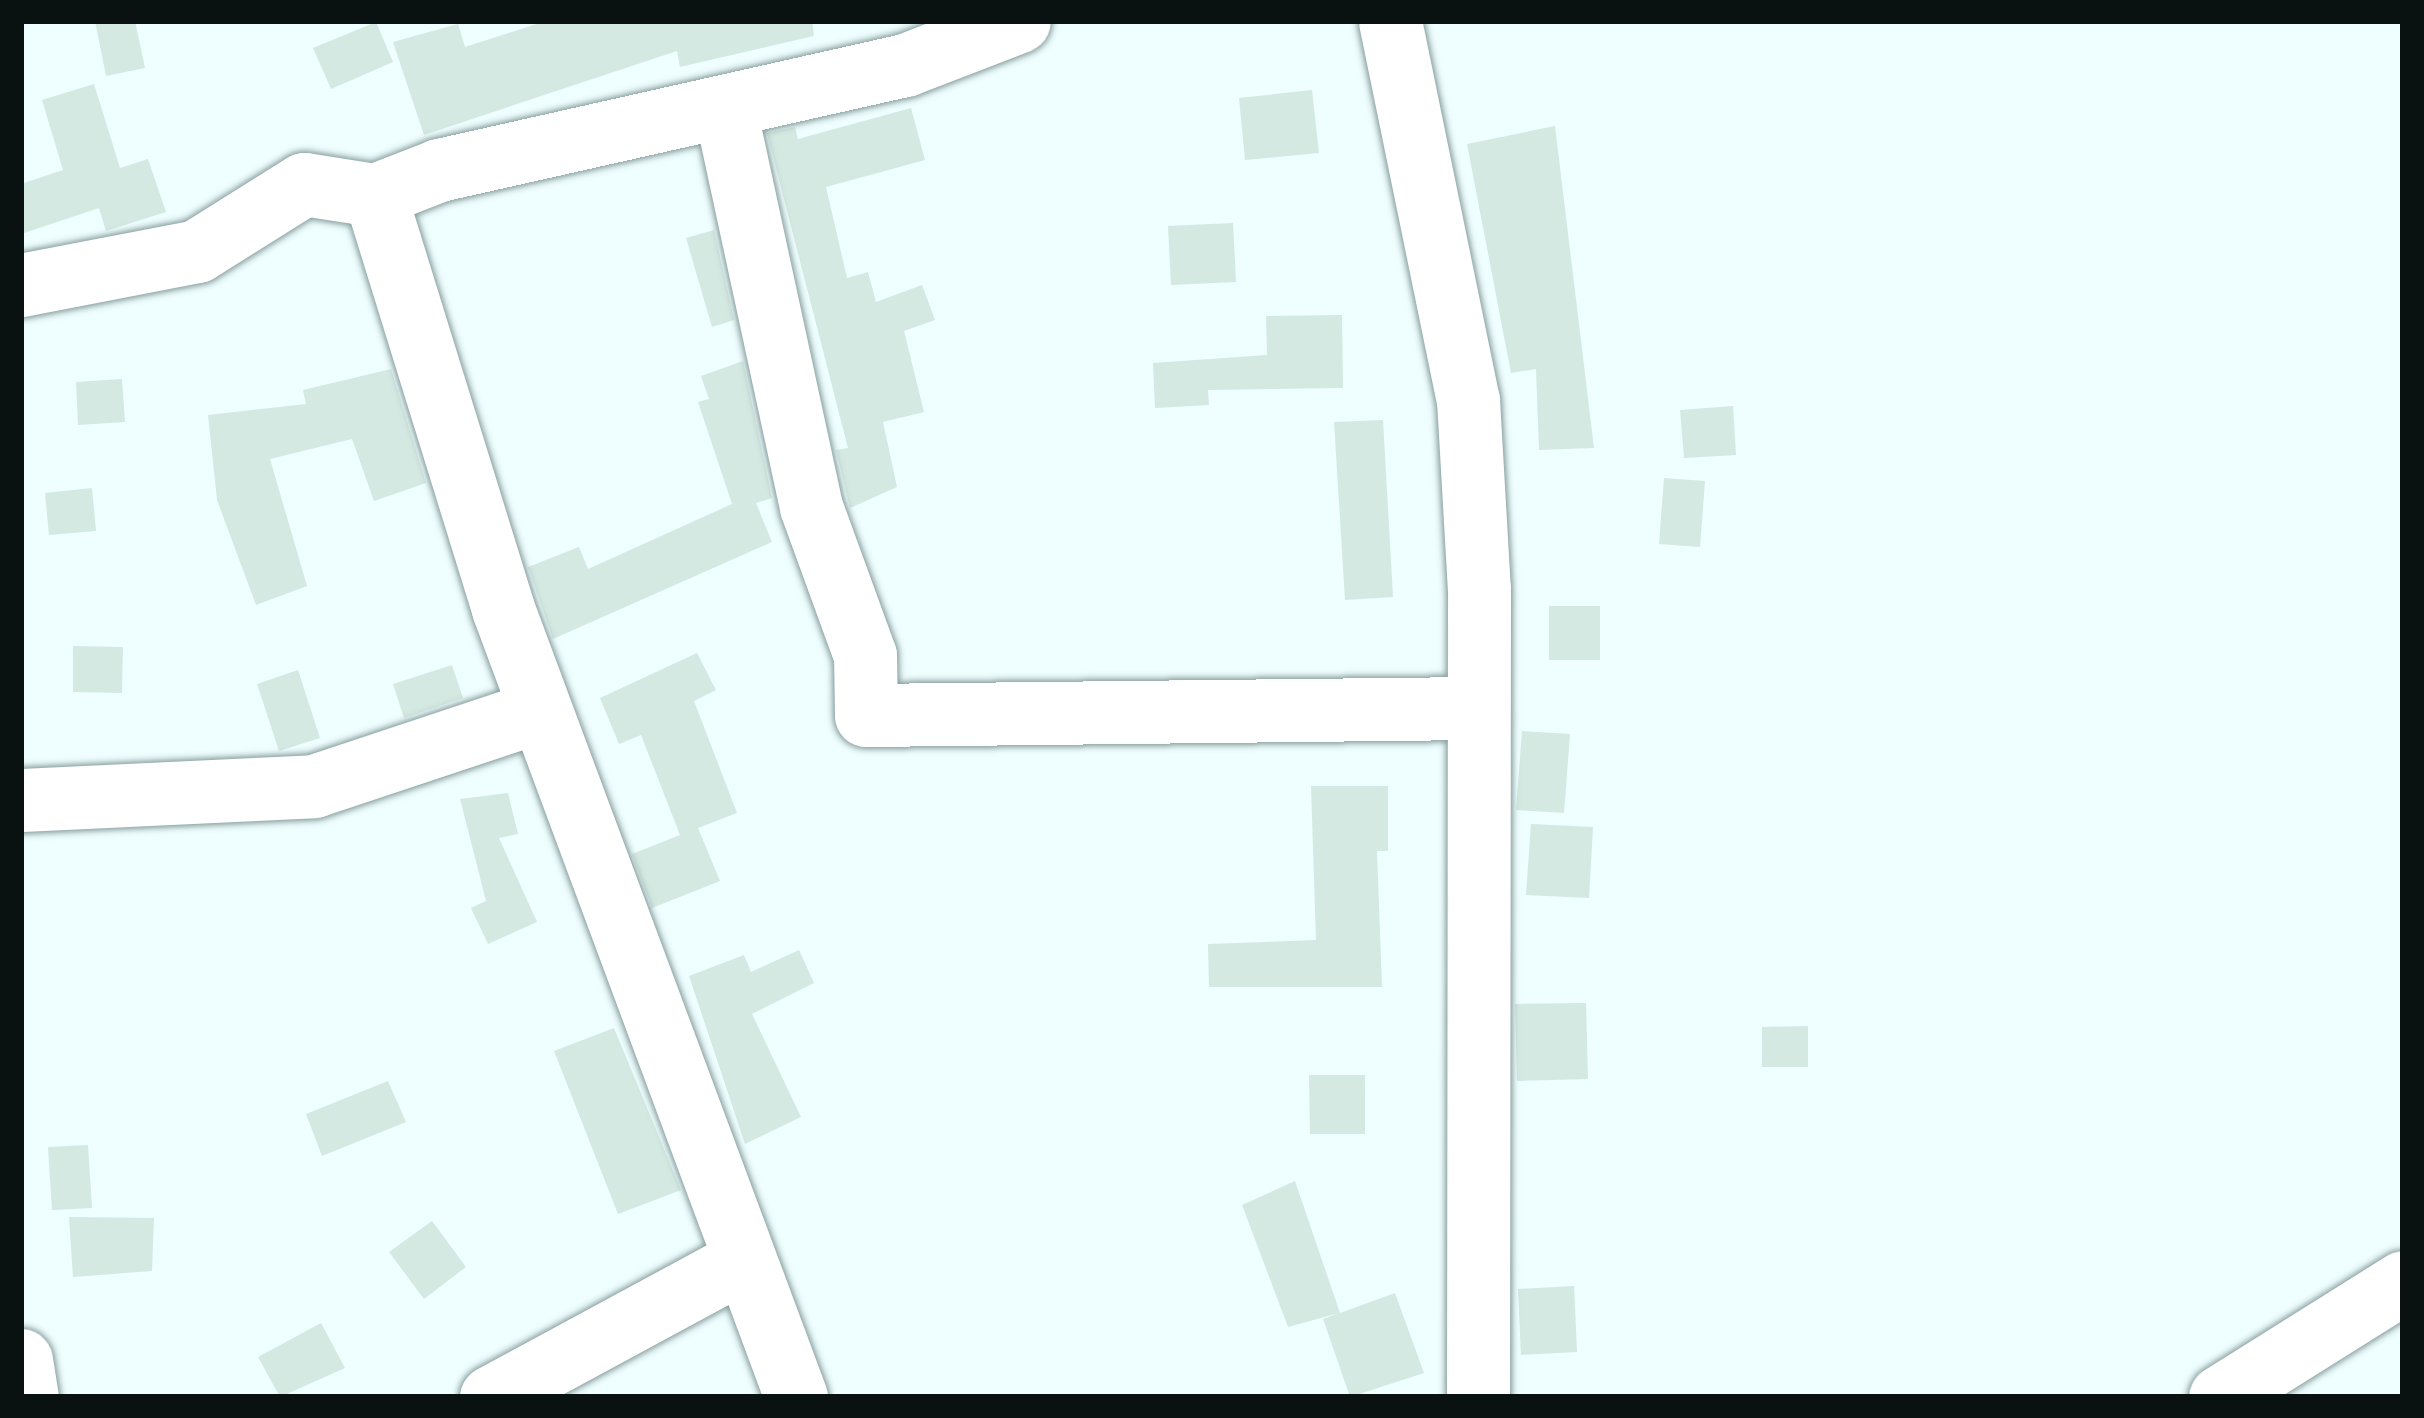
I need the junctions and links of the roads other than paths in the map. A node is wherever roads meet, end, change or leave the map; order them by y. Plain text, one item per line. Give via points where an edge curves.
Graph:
1 (1019, 21) edge
2 (1390, 21) edge
3 (725, 110) junction
4 (375, 195) junction
5 (21, 285) edge
6 (1477, 708) junction
7 (540, 711) junction
8 (21, 800) edge
9 (743, 1261) junction
10 (2403, 1282) edge
11 (21, 1360) edge
12 (27, 1397) edge
13 (490, 1397) edge
14 (796, 1397) edge
15 (1478, 1397) edge
16 (2220, 1397) edge

1 - 3 street via 905,64
2 - 6 street via 1468,400
3 - 4 street via 440,170
3 - 6 street via 811,507 865,655 866,715
4 - 5 street via 304,184 197,251
4 - 7 street
6 - 15 street
7 - 8 street via 314,786
7 - 9 street
9 - 13 street
9 - 14 street
10 - 16 street
11 - 12 street

